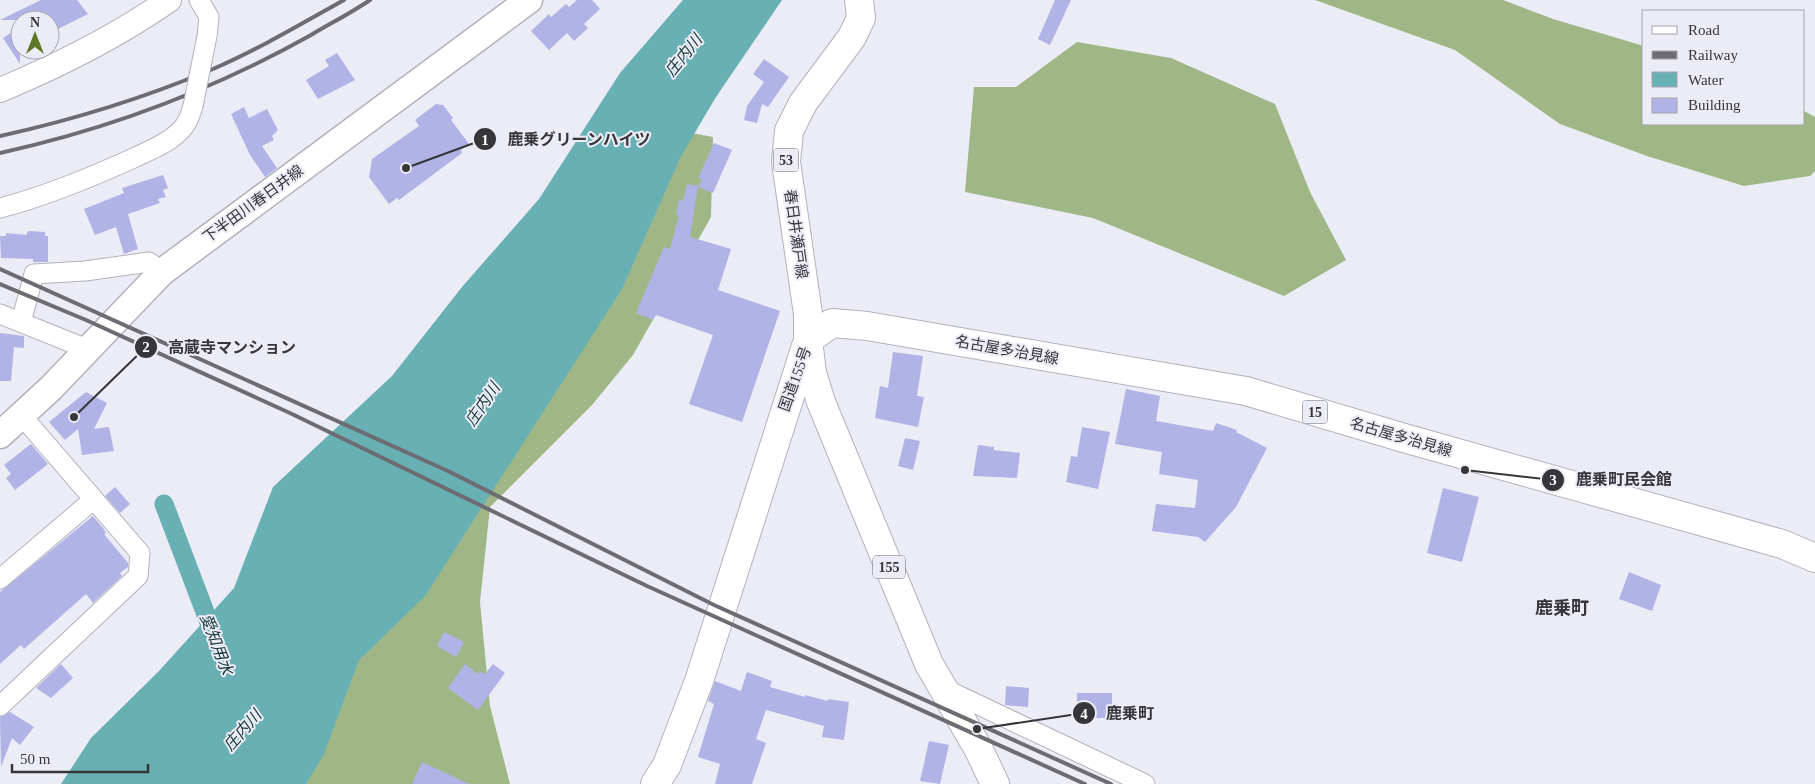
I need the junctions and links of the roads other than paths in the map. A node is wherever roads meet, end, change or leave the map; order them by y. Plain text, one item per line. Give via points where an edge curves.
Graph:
1 (169, 0) edge
2 (199, 0) edge
3 (529, 0) edge
4 (859, 0) edge
5 (0, 90) edge
6 (0, 208) edge
7 (162, 272) junction
8 (0, 314) edge
9 (21, 322) junction
10 (808, 340) junction
11 (87, 349) junction
12 (22, 416) junction
13 (0, 435) edge
14 (93, 500) junction
15 (1815, 558) edge
16 (0, 579) edge
17 (943, 688) junction
18 (0, 706) edge
19 (655, 784) edge
20 (995, 784) edge
21 (1145, 784) edge

1 - 5 street via 105,41 51,69
2 - 6 street, bridge via 209,17 207,36 193,106 180,131 159,146 105,171
3 - 7 main road, 下半田川春日井線
4 - 10 main road, 春日井瀬戸線 / 53 via 861,18 852,37 803,103 789,131 786,162 808,314
7 - 9 street via 149,262 85,272 34,274
7 - 11 main road, 下半田川春日井線
8 - 9 street
9 - 11 street
10 - 15 main road, 名古屋多治見線 / 15 via 832,323 867,326 1246,391 1782,544
10 - 17 main road, 国道155号 / 155 via 812,373 821,402 929,664
10 - 19 main road, 国道155号 via 699,681 667,765
11 - 12 main road, 下半田川春日井線
12 - 13 main road, 下半田川春日井線
12 - 14 street
14 - 16 street
14 - 18 street via 140,553 138,576
17 - 20 main road, 国道155号 / 155
17 - 21 street

